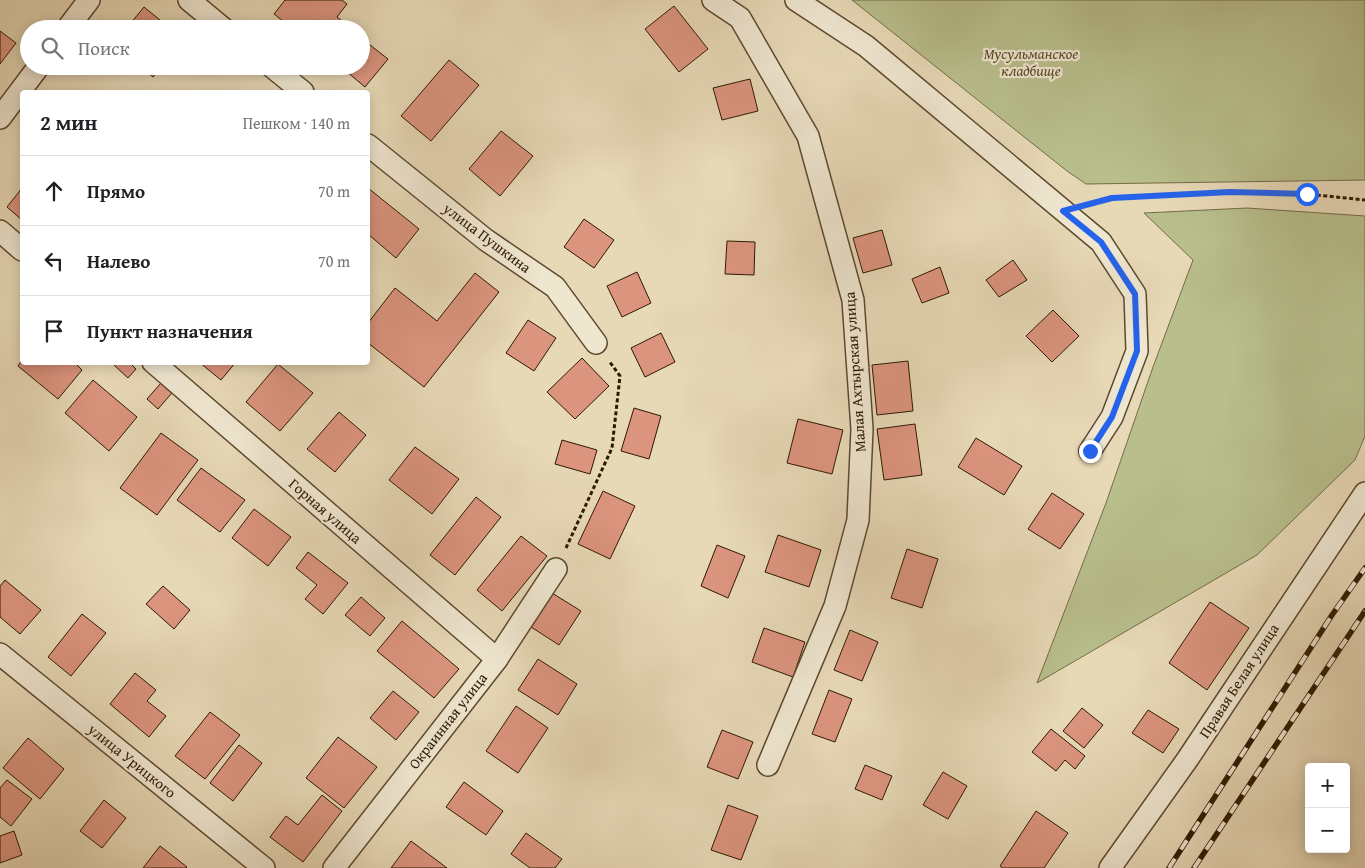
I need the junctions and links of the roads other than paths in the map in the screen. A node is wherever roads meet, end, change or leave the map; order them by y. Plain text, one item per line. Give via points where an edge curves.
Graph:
1 (89, 0) edge
2 (189, 0) edge
3 (712, 0) edge
4 (796, 0) edge
5 (74, 20) edge
6 (213, 20) edge
7 (32, 75) edge
8 (282, 75) edge
9 (21, 90) edge
10 (301, 90) edge
11 (20, 91) edge
12 (0, 118) edge
13 (370, 147) edge
14 (0, 231) edge
15 (20, 248) edge
16 (596, 343) road end
17 (156, 365) edge
18 (1090, 451) dead end
19 (1365, 493) edge
20 (556, 569) road end
21 (0, 654) edge
22 (497, 660) junction
23 (768, 765) dead end
24 (264, 868) edge
25 (334, 868) edge
26 (1110, 868) edge

1 - 5 street
2 - 6 street
3 - 23 street, Малая Ахтырская улица via 740,18 808,136 854,310 862,429 858,520 835,606
4 - 18 street via 866,46 1101,242 1135,294 1137,351 1112,417
7 - 9 street
8 - 10 street
11 - 12 street
13 - 16 street, улица Пушкина via 486,240 555,287
14 - 15 street
17 - 22 street, Горная улица
19 - 26 street, Правая Белая улица via 1187,760
20 - 22 street, Окраинная улица
21 - 24 street, улица Урицкого
22 - 25 street, Окраинная улица

